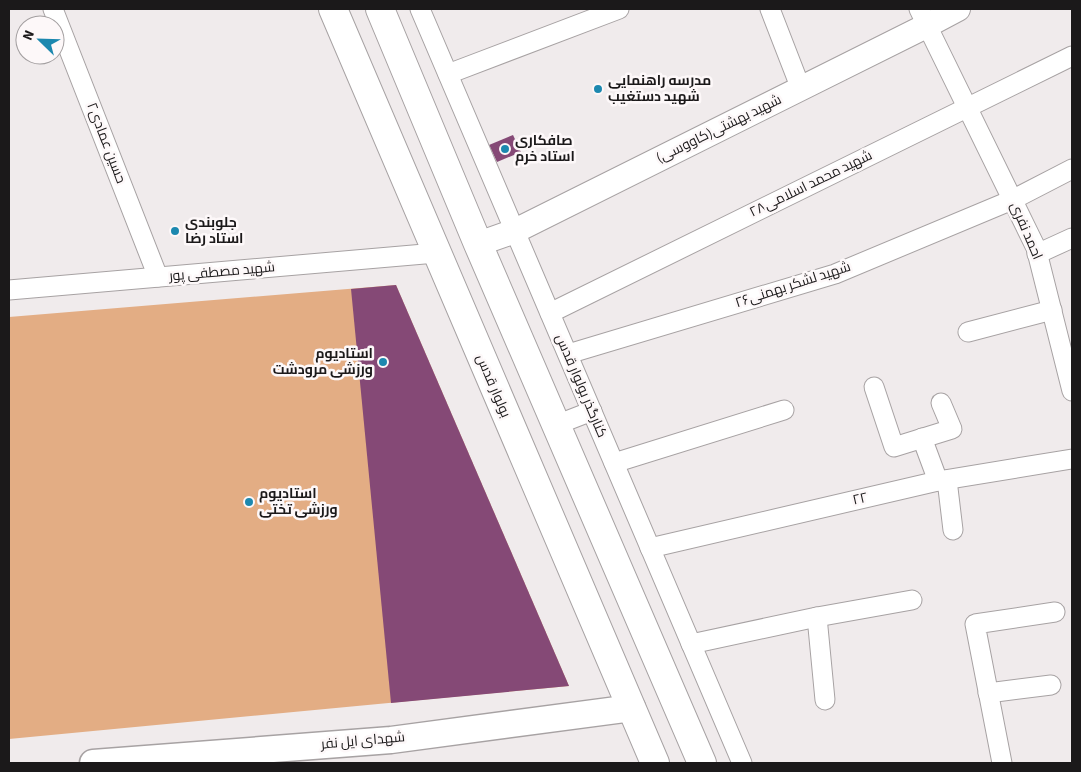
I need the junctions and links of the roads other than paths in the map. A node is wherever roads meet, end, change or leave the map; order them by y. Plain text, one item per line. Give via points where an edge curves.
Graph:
1 (53, 9) edge
2 (333, 9) edge
3 (380, 9) edge
4 (420, 9) edge
5 (619, 9) edge
6 (770, 9) edge
7 (958, 9) edge
8 (923, 18) edge
9 (1072, 56) edge
10 (448, 74) junction
11 (801, 89) junction
12 (967, 108) junction
13 (1072, 169) edge
14 (1012, 200) junction
15 (515, 231) junction
16 (1072, 238) edge
17 (478, 244) junction
18 (436, 253) junction
19 (1037, 254) junction
20 (158, 277) junction
21 (9, 290) edge
22 (1052, 310) junction
23 (550, 313) junction
24 (968, 332) dead end
25 (568, 354) junction
26 (874, 387) dead end
27 (1072, 391) edge
28 (941, 403) dead end
29 (784, 410) dead end
30 (592, 411) junction
31 (556, 425) junction
32 (922, 438) junction
33 (1072, 459) edge
34 (614, 463) junction
35 (942, 481) junction
36 (954, 530) dead end
37 (650, 548) junction
38 (912, 600) dead end
39 (1055, 612) dead end
40 (817, 617) junction
41 (691, 644) junction
42 (1051, 685) dead end
43 (988, 694) junction
44 (825, 700) dead end
45 (632, 708) junction
46 (257, 757) edge
47 (93, 763) edge
48 (99, 763) edge
49 (655, 763) edge
50 (702, 763) edge
51 (742, 763) edge
52 (1002, 763) edge

1 - 20 street, حسین عمادی۲
2 - 18 main road, بولوار قدس
3 - 17 main road
4 - 10 street, کنارگذر بولوار قدس
5 - 10 street
6 - 11 street
7 - 8 street, شهید بهشتی(کاووسی)
8 - 11 street, شهید بهشتی(کاووسی)
8 - 12 street, احمد نفری
9 - 12 street, شهید محمد اسلامی۲۸
10 - 15 street, کنارگذر بولوار قدس
11 - 15 street, شهید بهشتی(کاووسی)
12 - 14 street, احمد نفری
12 - 23 street, شهید محمد اسلامی۲۸
13 - 14 street, شهید لشکر بهمنی۲۶
14 - 19 street, احمد نفری
14 - 25 street, شهید لشکر بهمنی۲۶ via 835,274
15 - 17 street, شهید بهشتی(کاووسی)
15 - 23 street, کنارگذر بولوار قدس
16 - 19 street
17 - 31 main road
18 - 20 street, شهید مصطفی پور
18 - 45 main road, بولوار قدس
19 - 22 street, احمد نفری
20 - 21 street, شهید مصطفی پور
22 - 24 street
22 - 27 street, احمد نفری
23 - 25 street, کنارگذر بولوار قدس
25 - 30 street, کنارگذر بولوار قدس
26 - 32 street via 894,447
28 - 32 street via 952,429
29 - 34 street
30 - 31 street
30 - 34 street, کنارگذر بولوار قدس
31 - 50 main road
32 - 35 street
33 - 35 street, ۲۲
34 - 37 street, کنارگذر بولوار قدس
35 - 36 street
35 - 37 street, ۲۲
37 - 41 street, کنارگذر بولوار قدس
38 - 40 street
39 - 43 street via 975,624
40 - 41 street
40 - 44 street
41 - 51 street, کنارگذر بولوار قدس
42 - 43 street
43 - 52 street
45 - 46 main road, شهدای ایل نفر
45 - 49 main road, بولوار قدس
46 - 48 main road, شهدای ایل نفر
47 - 48 main road, شهدای ایل نفر

